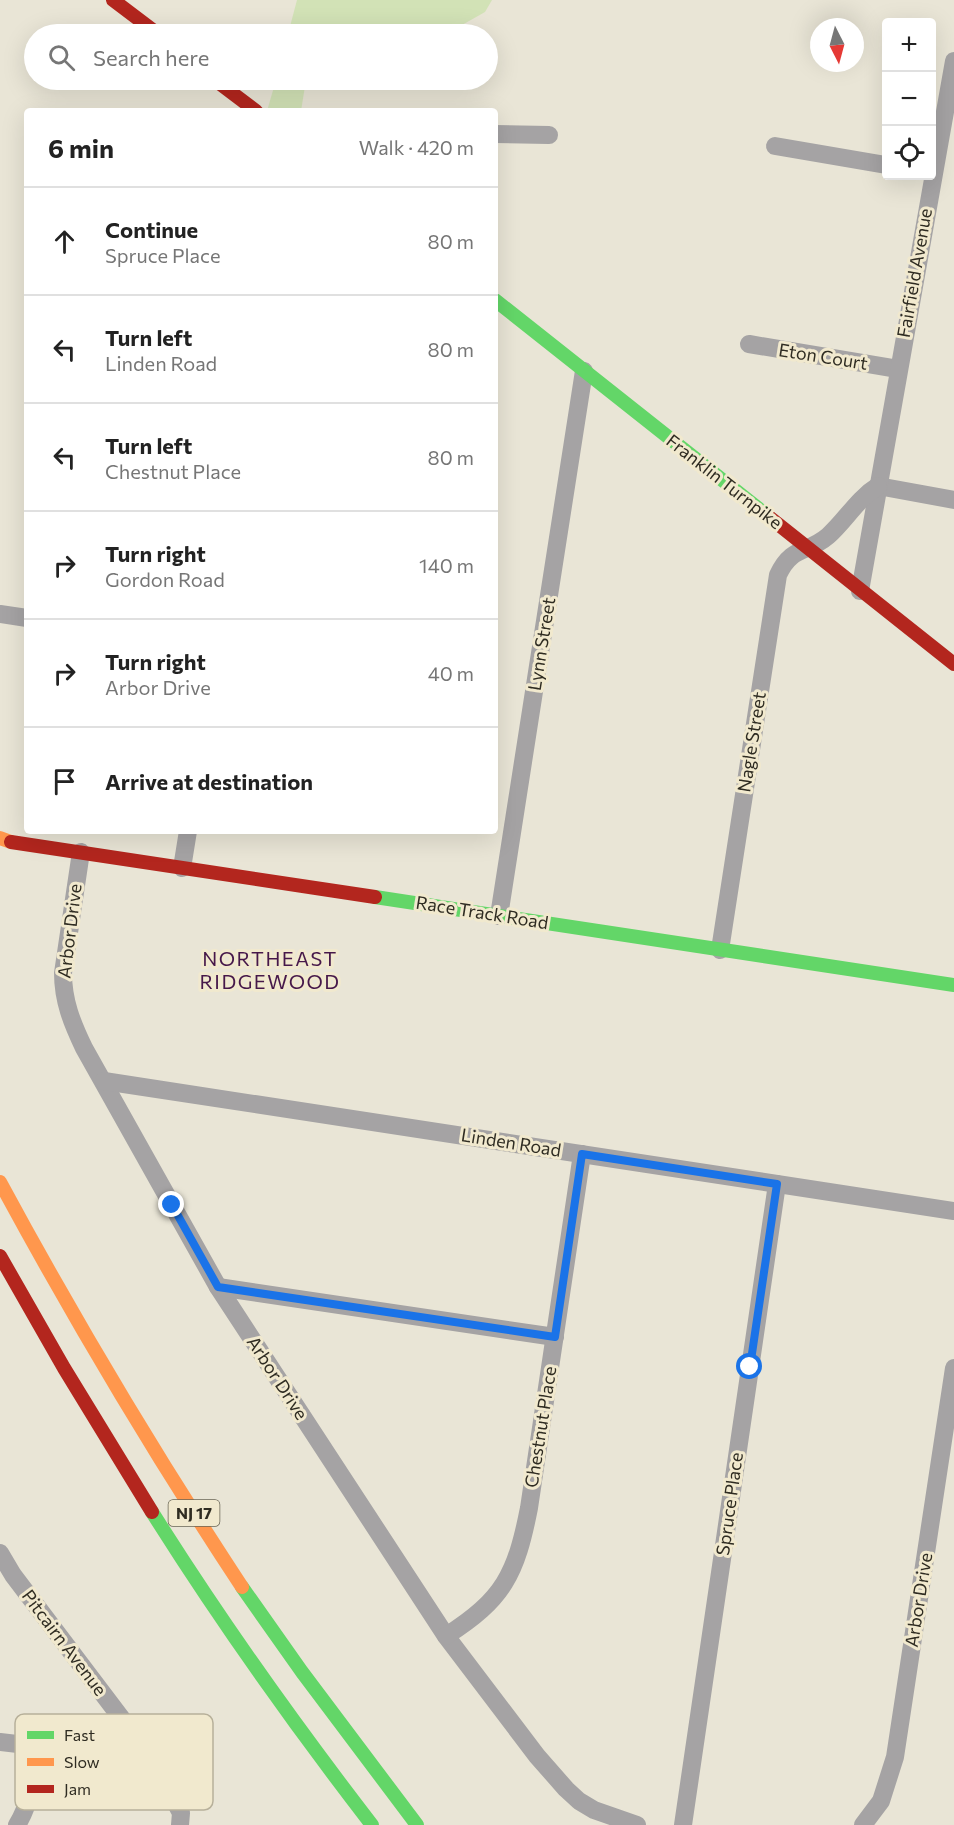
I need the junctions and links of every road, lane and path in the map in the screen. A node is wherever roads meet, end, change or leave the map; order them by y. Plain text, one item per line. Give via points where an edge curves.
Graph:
1 (113, 0) edge
2 (145, 24) edge
3 (954, 61) edge
4 (228, 90) edge
5 (252, 108) edge
6 (498, 134) edge
7 (549, 135) dead end
8 (775, 146) dead end
9 (936, 157) edge
10 (882, 164) edge
11 (932, 180) edge
12 (498, 302) edge
13 (749, 344) dead end
14 (898, 369) junction
15 (584, 372) junction
16 (878, 486) junction
17 (954, 500) edge
18 (806, 548) junction
19 (860, 591) junction
20 (0, 614) edge
21 (24, 618) edge
22 (954, 664) edge
23 (188, 834) edge
24 (4, 841) edge
25 (81, 852) junction
26 (182, 867) junction
27 (499, 916) junction
28 (720, 950) junction
29 (954, 985) edge
30 (104, 1081) junction
31 (582, 1154) junction
32 (1, 1183) edge
33 (777, 1184) junction
34 (954, 1211) edge
35 (0, 1256) edge
36 (0, 1281) edge
37 (218, 1287) junction
38 (555, 1337) junction
39 (56, 1357) junction
40 (954, 1368) edge
41 (0, 1553) edge
42 (446, 1636) junction
43 (118, 1714) edge
44 (0, 1742) edge
45 (15, 1744) edge
46 (25, 1810) edge
47 (179, 1810) edge
48 (18, 1825) edge
49 (180, 1825) edge
50 (372, 1825) edge
51 (417, 1825) edge
52 (637, 1825) edge
53 (683, 1825) edge
54 (863, 1825) edge

1 - 2 main road
3 - 9 street, Fairfield Avenue
4 - 5 main road
6 - 7 street
8 - 10 street
11 - 14 street, Fairfield Avenue
12 - 15 main road, Franklin Turnpike
13 - 14 street, Eton Court
14 - 16 street, Fairfield Avenue
15 - 18 main road, Franklin Turnpike
15 - 27 street, Lynn Street
16 - 17 street
16 - 18 street via 861,498 829,535
16 - 19 street, Fairfield Avenue
18 - 19 main road, Franklin Turnpike
18 - 28 street, Nagle Street via 789,556 776,581
19 - 22 main road, Franklin Turnpike
20 - 21 street
23 - 26 street
24 - 25 main road, Race Track Road
25 - 26 main road, Race Track Road
25 - 30 street, Arbor Drive via 63,987 69,1016
26 - 27 main road, Race Track Road
27 - 28 main road, Race Track Road
28 - 29 main road, Race Track Road
30 - 31 street, Linden Road
30 - 37 street, Arbor Drive
31 - 33 street, Linden Road
31 - 38 street, Chestnut Place
32 - 51 main road, NJ 17 via 93,1349 196,1517 314,1689
33 - 34 street, Linden Road
33 - 53 street, Spruce Place
35 - 39 main road, NJ 17
36 - 39 main road
37 - 38 street
37 - 42 street, Arbor Drive
38 - 42 street, Chestnut Place via 529,1508 514,1564 496,1596 482,1611
39 - 50 main road, NJ 17 via 216,1610
40 - 54 street, Arbor Drive via 895,1757 881,1801
41 - 43 street, Pitcairn Avenue
42 - 52 street, Arbor Drive via 566,1789 594,1810
44 - 45 street
46 - 48 street
47 - 49 street, Pitcairn Avenue

